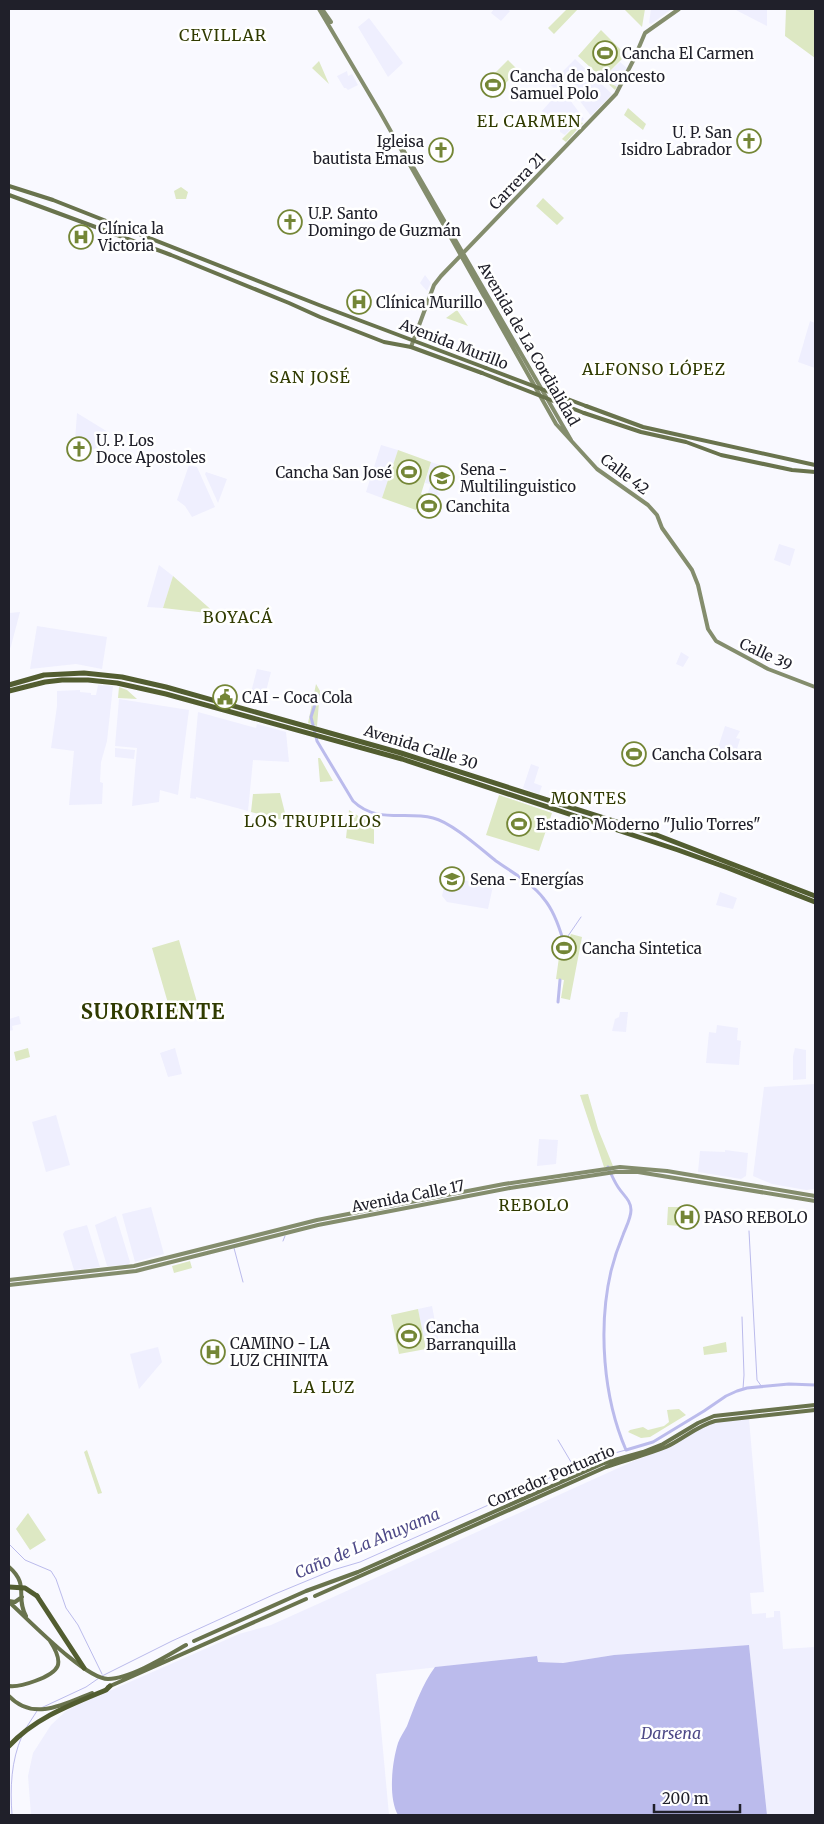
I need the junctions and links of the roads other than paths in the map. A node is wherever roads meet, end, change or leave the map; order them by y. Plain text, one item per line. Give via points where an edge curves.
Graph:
1 (321, 9) edge
2 (678, 9) edge
3 (9, 186) edge
4 (9, 195) edge
5 (462, 254) junction
6 (414, 340) junction
7 (411, 347) junction
8 (571, 440) joint
9 (815, 466) edge
10 (815, 472) edge
11 (711, 634) joint
12 (9, 685) edge
13 (815, 687) edge
14 (9, 691) edge
15 (815, 896) edge
16 (815, 902) edge
17 (615, 1170) junction
18 (815, 1196) edge
19 (815, 1201) edge
20 (233, 1244) junction
21 (9, 1280) edge
22 (9, 1284) edge
23 (815, 1405) edge
24 (815, 1410) edge
25 (642, 1454) junction
26 (9, 1567) edge
27 (358, 1574) junction
28 (9, 1587) edge
29 (315, 1596) dead end
30 (22, 1597) junction
31 (306, 1599) dead end
32 (9, 1602) edge
33 (28, 1619) junction
34 (47, 1636) junction
35 (194, 1641) dead end
36 (186, 1646) dead end
37 (86, 1670) junction
38 (9, 1686) edge
39 (110, 1686) junction
40 (9, 1696) edge
41 (9, 1746) edge

1 - 5 main road, Avenida de La Cordialidad
2 - 5 main road, Carrera 21 via 645,34 616,94
3 - 6 main road, Avenida Murillo via 53,200
4 - 7 main road, Avenida Murillo via 247,285 320,318 384,342
5 - 6 main road, Carrera 21 via 434,284
5 - 8 main road, Avenida de La Cordialidad
6 - 7 main road, Carrera 21
6 - 9 main road, Avenida Murillo, bridge via 643,427
7 - 10 main road, Avenida Murillo, bridge via 641,432 686,442 722,456
8 - 11 main road, Calle 42 via 605,476 648,505 656,515 688,563 698,585
11 - 13 main road, Calle 39 via 719,644 768,670
12 - 15 highway, Avenida Calle 30 via 56,674 84,673 166,687 417,758 654,834
14 - 16 highway, Avenida Calle 30 via 62,680 107,681 166,694 402,760 678,850
17 - 18 main road, Avenida Calle 17 via 630,1167 667,1171
17 - 19 main road, Avenida Calle 17
17 - 20 main road, Avenida Calle 17 via 504,1184 317,1220
20 - 21 main road, Avenida Calle 17 via 134,1266
20 - 22 main road, Avenida Calle 17 via 136,1271
23 - 25 main road, Corredor Portuario via 714,1416
24 - 25 main road, Corredor Portuario via 715,1421 700,1426 674,1443
25 - 27 main road, Corredor Portuario
26 - 30 main road via 22,1584
27 - 29 main road
27 - 35 main road via 306,1591
28 - 37 highway, bridge via 25,1588 37,1596
30 - 32 main road via 16,1602
30 - 33 main road
31 - 39 main road
32 - 33 main road
33 - 34 main road
34 - 37 main road
34 - 38 main road via 59,1656 57,1668 44,1678
36 - 37 main road via 128,1674 106,1679
39 - 40 main road via 57,1708 44,1710 23,1706
39 - 41 highway via 50,1714

